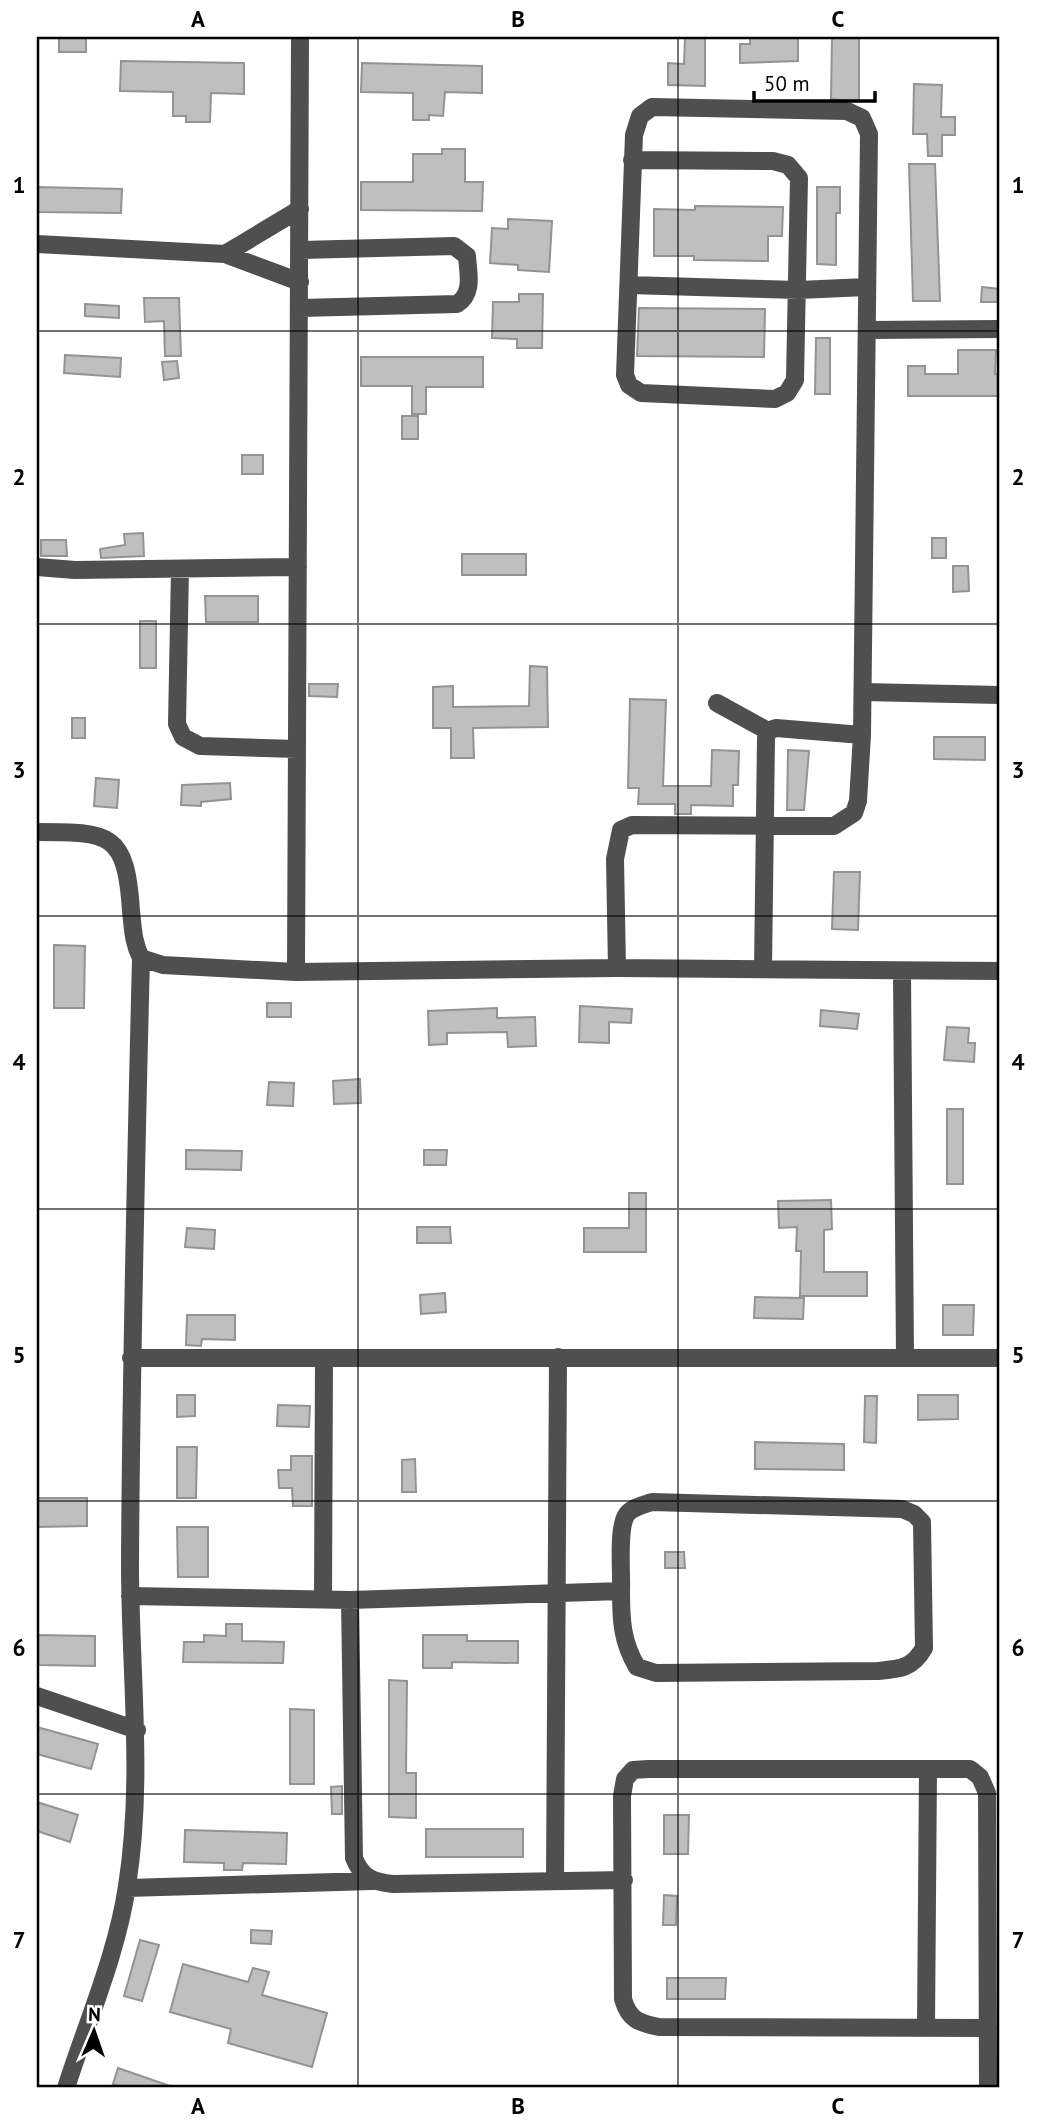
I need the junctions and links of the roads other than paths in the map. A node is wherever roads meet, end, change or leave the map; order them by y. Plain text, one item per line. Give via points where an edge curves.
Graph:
1 (300, 37) edge
2 (632, 160) junction
3 (300, 209) junction
4 (37, 244) edge
5 (301, 250) junction
6 (225, 254) junction
7 (300, 282) junction
8 (629, 285) junction
9 (866, 287) junction
10 (799, 290) junction
11 (300, 308) junction
12 (1000, 329) edge
13 (867, 330) junction
14 (37, 566) edge
15 (298, 566) junction
16 (180, 569) junction
17 (863, 692) junction
18 (1000, 695) edge
19 (717, 703) dead end
20 (768, 731) junction
21 (862, 735) junction
22 (297, 749) junction
23 (765, 827) junction
24 (37, 832) edge
25 (141, 958) junction
26 (617, 968) junction
27 (763, 969) junction
28 (1000, 971) edge
29 (296, 972) junction
30 (902, 972) junction
31 (558, 1357) junction
32 (905, 1357) junction
33 (1000, 1357) edge
34 (131, 1358) junction
35 (324, 1358) junction
36 (621, 1591) junction
37 (556, 1594) junction
38 (130, 1596) junction
39 (323, 1599) junction
40 (350, 1600) junction
41 (37, 1696) edge
42 (137, 1730) junction
43 (928, 1769) junction
44 (624, 1880) junction
45 (372, 1881) junction
46 (555, 1881) junction
47 (127, 1888) junction
48 (926, 2026) junction
49 (988, 2028) junction
50 (66, 2088) edge
51 (988, 2088) edge

1 - 3 street
2 - 8 street
2 - 9 street via 637,123 652,107 847,111 862,118 869,134
2 - 10 street via 773,161 788,165 799,178
3 - 5 street
3 - 6 street
4 - 6 street
5 - 7 street
5 - 11 street via 454,246 467,256 469,289 457,303
6 - 7 street
7 - 11 street
8 - 10 street
8 - 10 street via 625,375 629,386 641,393 775,399 787,393 795,380
9 - 10 street
9 - 13 street
11 - 15 street
12 - 13 street
13 - 17 street
14 - 16 street
15 - 16 street
15 - 22 street
16 - 22 street via 177,724 183,737 200,746
17 - 18 street
17 - 21 street
19 - 20 street
20 - 21 street
20 - 23 street
21 - 23 street via 854,813 834,826
22 - 29 street
23 - 26 street via 632,825 621,830 615,859
23 - 27 street
24 - 25 street via 97,835 113,841 122,853 134,944
25 - 29 street via 163,965
25 - 34 street
26 - 27 street
26 - 29 street
27 - 30 street
28 - 30 street
30 - 32 street
31 - 32 street
31 - 35 street
31 - 37 street
32 - 33 street
34 - 35 street
34 - 38 street
35 - 39 street
36 - 36 street via 622,1525 627,1514 652,1502 902,1509 922,1522 924,1648 906,1668 656,1672 637,1667 626,1648
36 - 37 street
37 - 40 street
37 - 46 street
38 - 39 street
38 - 42 street
39 - 40 street
40 - 45 street via 354,1858
41 - 42 street
42 - 47 street
43 - 44 street via 634,1770 625,1779 622,1796
43 - 48 street
43 - 49 street via 970,1769 980,1777 987,1793
44 - 46 street
44 - 48 street via 623,1999 637,2023 659,2027
45 - 46 street
45 - 47 street
47 - 50 street
48 - 49 street
49 - 51 street

